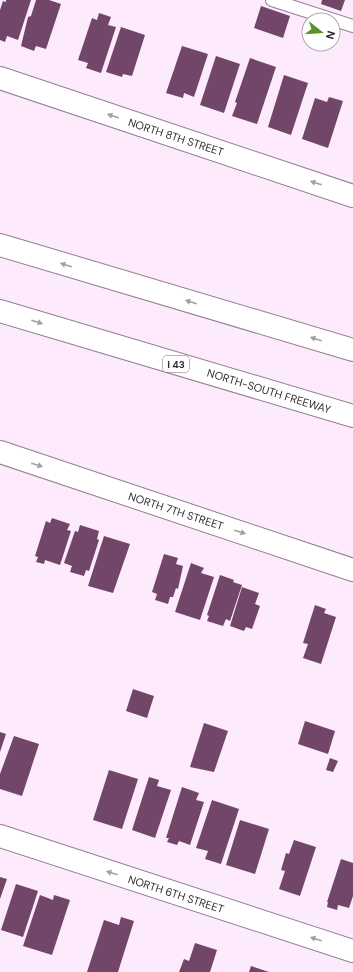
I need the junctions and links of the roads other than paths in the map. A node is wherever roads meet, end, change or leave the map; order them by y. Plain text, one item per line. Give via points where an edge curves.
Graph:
1 (272, 0) edge
2 (353, 26) edge
3 (0, 78) edge
4 (353, 196) edge
5 (0, 245) edge
6 (0, 311) edge
7 (353, 350) edge
8 (353, 416) edge
9 (0, 452) edge
10 (353, 570) edge
11 (0, 836) edge
12 (353, 951) edge

1 - 2 lane
4 -> 3 main road, NORTH 8TH STREET
7 -> 5 main road
6 -> 8 main road, NORTH-SOUTH FREEWAY / I 43
9 -> 10 main road, NORTH 7TH STREET
12 -> 11 main road, NORTH 6TH STREET

